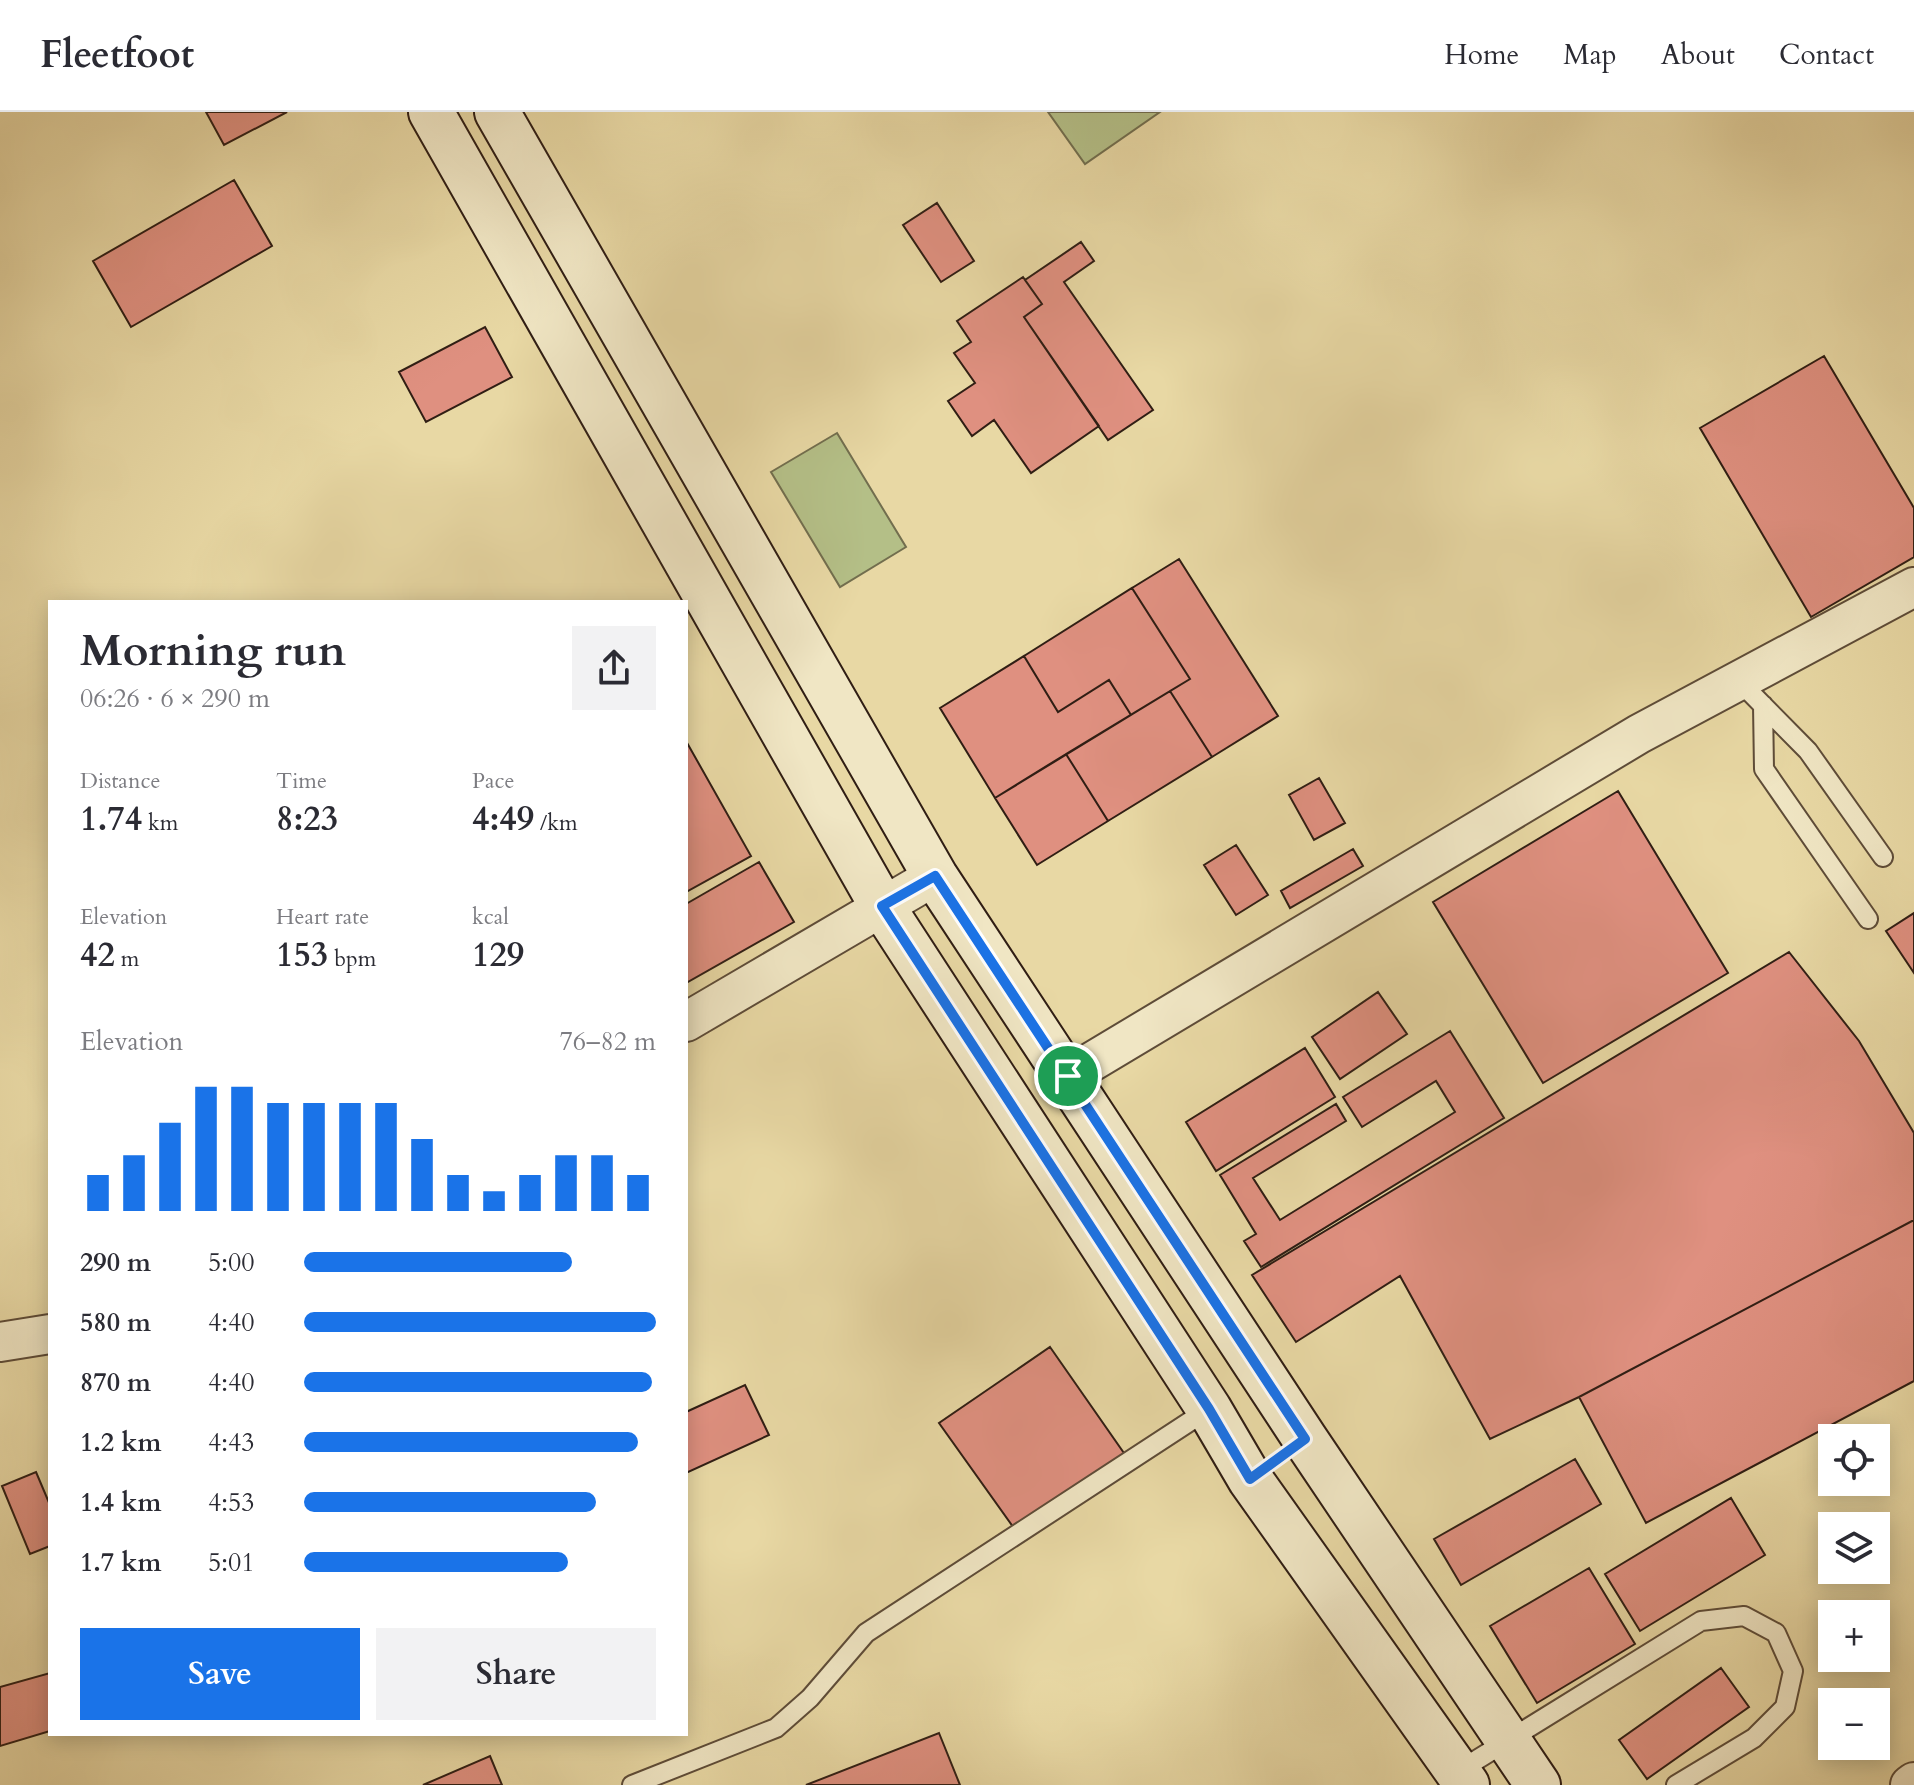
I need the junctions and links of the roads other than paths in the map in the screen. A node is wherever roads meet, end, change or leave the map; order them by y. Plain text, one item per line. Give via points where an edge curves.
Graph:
1 (431, 112) edge
2 (497, 112) edge
3 (1914, 587) edge
4 (1751, 693) junction
5 (1883, 857) dead end
6 (935, 876) junction
7 (882, 906) junction
8 (1868, 919) dead end
9 (688, 1021) edge
10 (1068, 1076) junction
11 (48, 1334) edge
12 (0, 1342) edge
13 (1209, 1409) junction
14 (1305, 1439) junction
15 (1250, 1479) junction
16 (1508, 1740) junction
17 (1462, 1778) edge
18 (632, 1785) edge
19 (1538, 1785) edge
20 (1676, 1785) edge

1 - 7 main road
2 - 6 main road
3 - 4 street
4 - 5 lane via 1808,751
4 - 8 lane via 1764,769
4 - 10 street via 1639,734
6 - 7 street
6 - 10 main road
7 - 9 street
7 - 13 main road
10 - 14 main road
11 - 12 street
13 - 15 main road
13 - 18 lane via 866,1633 810,1698 776,1728
14 - 15 main road
14 - 16 main road
15 - 17 main road
16 - 17 lane
16 - 19 main road
16 - 20 lane via 1701,1621 1744,1616 1776,1633 1793,1671 1785,1707 1754,1738

